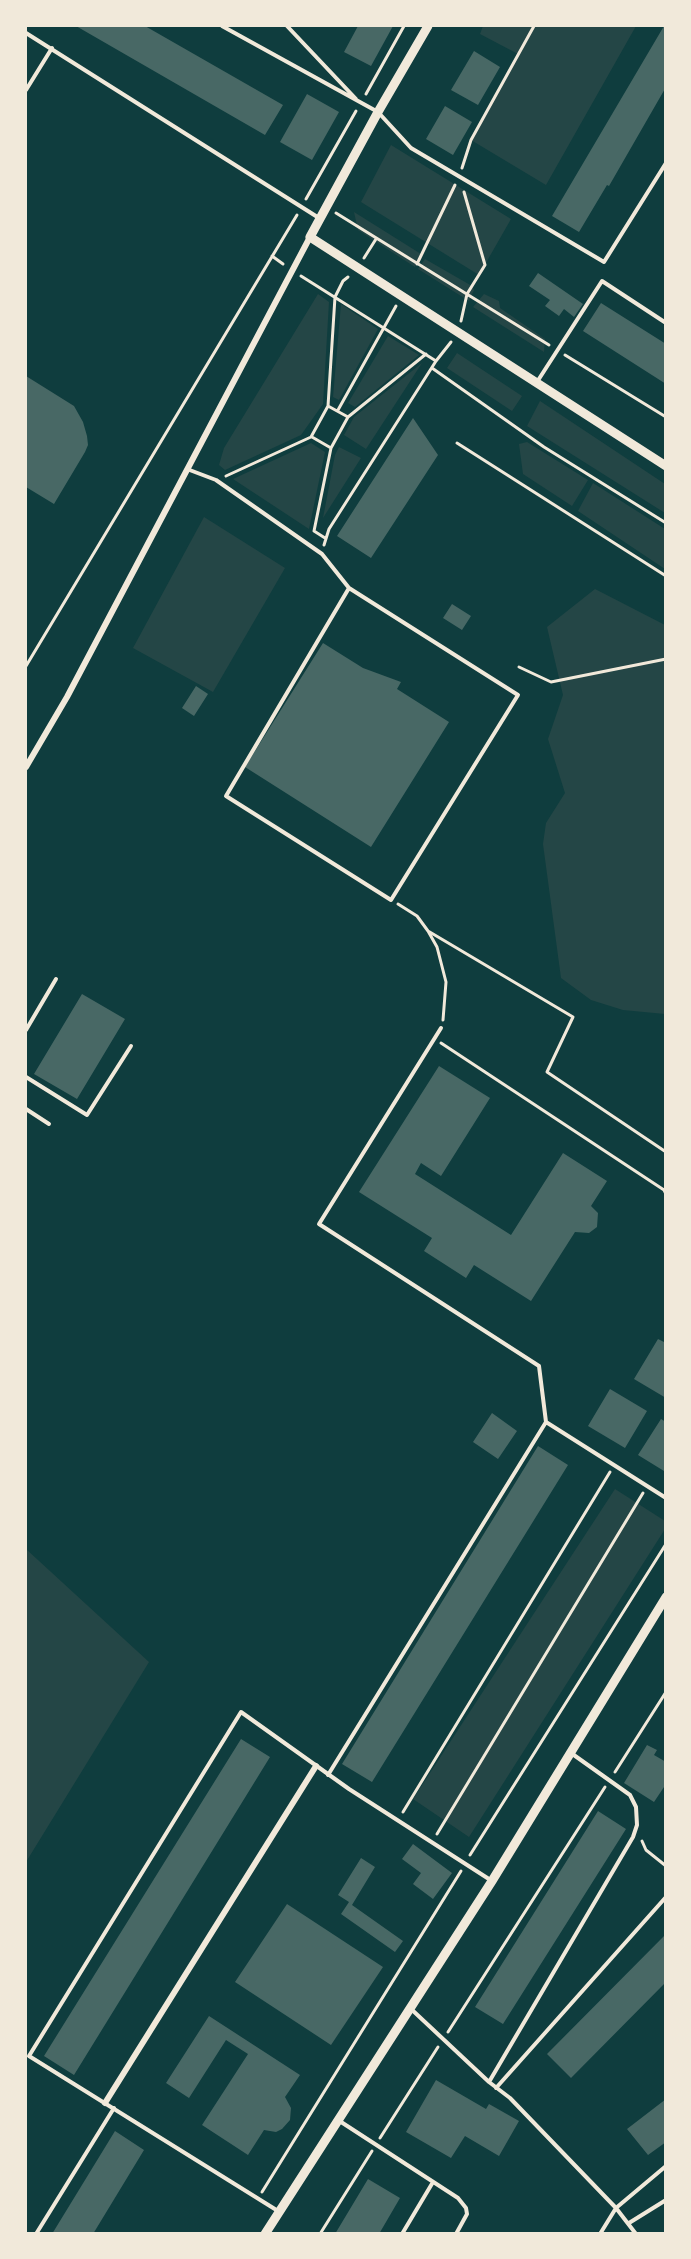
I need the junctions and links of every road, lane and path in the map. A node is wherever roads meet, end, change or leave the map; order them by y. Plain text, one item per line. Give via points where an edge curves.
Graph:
1 (222, 26) edge
2 (287, 26) edge
3 (404, 26) edge
4 (428, 26) edge
5 (534, 26) edge
6 (26, 33) edge
7 (52, 48) junction
8 (26, 90) edge
9 (361, 103) junction
10 (378, 112) junction
11 (666, 163) edge
12 (460, 176) junction
13 (302, 207) junction
14 (327, 207) junction
15 (320, 219) junction
16 (310, 237) junction
17 (272, 256) junction
18 (417, 264) junction
19 (293, 272) junction
20 (343, 281) dead end
21 (467, 294) junction
22 (335, 297) junction
23 (402, 297) junction
24 (666, 323) edge
25 (384, 327) junction
26 (459, 332) junction
27 (558, 351) junction
28 (426, 354) junction
29 (436, 361) junction
30 (432, 368) junction
31 (537, 382) junction
32 (328, 406) junction
33 (337, 411) junction
34 (348, 417) junction
35 (666, 417) edge
36 (311, 437) junction
37 (457, 443) dead end
38 (331, 448) junction
39 (666, 466) edge
40 (186, 469) junction
41 (216, 480) junction
42 (666, 523) edge
43 (326, 538) junction
44 (322, 554) junction
45 (666, 576) edge
46 (349, 588) junction
47 (666, 659) edge
48 (26, 666) edge
49 (519, 667) dead end
50 (26, 767) edge
51 (391, 900) junction
52 (428, 931) junction
53 (56, 979) dead end
54 (441, 1028) joint
55 (26, 1030) edge
56 (434, 1039) junction
57 (131, 1046) dead end
58 (26, 1077) edge
59 (26, 1109) edge
60 (49, 1124) dead end
61 (666, 1152) edge
62 (666, 1194) edge
63 (546, 1422) junction
64 (614, 1465) junction
65 (647, 1487) junction
66 (666, 1498) edge
67 (666, 1597) edge
68 (666, 1692) edge
69 (570, 1753) junction
70 (316, 1766) junction
71 (328, 1774) junction
72 (613, 1775) dead end
73 (606, 1785) dead end
74 (398, 1820) junction
75 (637, 1825) junction
76 (433, 1842) junction
77 (666, 1866) edge
78 (492, 1881) junction
79 (666, 1897) edge
80 (410, 2008) junction
81 (444, 2038) junction
82 (489, 2082) junction
83 (496, 2088) junction
84 (105, 2103) junction
85 (114, 2108) junction
86 (338, 2120) junction
87 (666, 2166) edge
88 (433, 2182) junction
89 (666, 2200) edge
90 (616, 2208) junction
91 (278, 2211) junction
92 (629, 2223) junction
93 (36, 2234) edge
94 (265, 2234) edge
95 (320, 2234) edge
96 (402, 2234) edge
97 (456, 2234) edge
98 (600, 2234) edge
99 (636, 2234) edge

1 - 9 lane
2 - 9 lane
3 - 9 path
4 - 10 street
5 - 12 path via 471,141
6 - 7 lane
7 - 8 lane
7 - 13 lane
9 - 10 lane
9 - 13 path
10 - 12 lane via 411,148
10 - 14 street
11 - 12 lane via 604,262
12 - 18 path
12 - 21 path via 485,265
13 - 15 lane
13 - 17 path
14 - 15 street
14 - 18 path
15 - 16 street
16 - 19 street
16 - 23 street
17 - 19 path
17 - 48 path
18 - 21 path
19 - 22 path
19 - 40 street
20 - 22 path
21 - 26 path
21 - 27 path
22 - 25 path
22 - 32 path
23 - 25 path
23 - 26 street
24 - 27 lane via 602,281
25 - 28 path
25 - 33 path
26 - 29 path
26 - 31 street
27 - 31 lane
27 - 35 path
28 - 29 path
28 - 34 path
29 - 30 path
30 - 42 path via 544,447
30 - 43 path
31 - 39 street
32 - 33 path
32 - 36 path
33 - 34 path
34 - 38 path
36 - 38 path
36 - 41 path
37 - 45 path
38 - 43 path via 314,531
40 - 41 lane
40 - 50 street via 67,697
41 - 44 lane
43 - 44 path
44 - 46 lane
46 - 51 lane via 226,796
46 - 51 lane via 518,695
47 - 49 path via 551,682
51 - 52 path via 417,916
52 - 54 path via 443,964 446,982
52 - 61 path via 573,1017 548,1072
53 - 55 lane
54 - 56 lane
56 - 62 path
56 - 63 lane via 319,1224 539,1366
57 - 58 lane via 87,1115
59 - 60 lane
63 - 64 lane
63 - 71 lane
64 - 65 lane
64 - 74 path
65 - 66 lane
65 - 76 path
67 - 69 street
68 - 72 path
69 - 75 lane via 630,1795 636,1807
69 - 78 street
70 - 71 lane
70 - 84 street
70 - 84 lane via 241,1712 29,2056
71 - 74 lane
73 - 81 path
74 - 76 lane
75 - 77 path via 645,1850
75 - 82 lane
76 - 78 lane
78 - 80 street
79 - 83 lane
80 - 81 lane
80 - 86 street
81 - 82 lane
81 - 95 path
82 - 83 lane
83 - 90 lane
84 - 85 lane
85 - 91 lane
85 - 93 lane
86 - 88 lane
86 - 91 street
87 - 90 lane
88 - 96 lane
88 - 97 lane via 466,2208 467,2214
89 - 92 lane
90 - 92 lane
90 - 98 lane
91 - 94 street
92 - 99 lane

